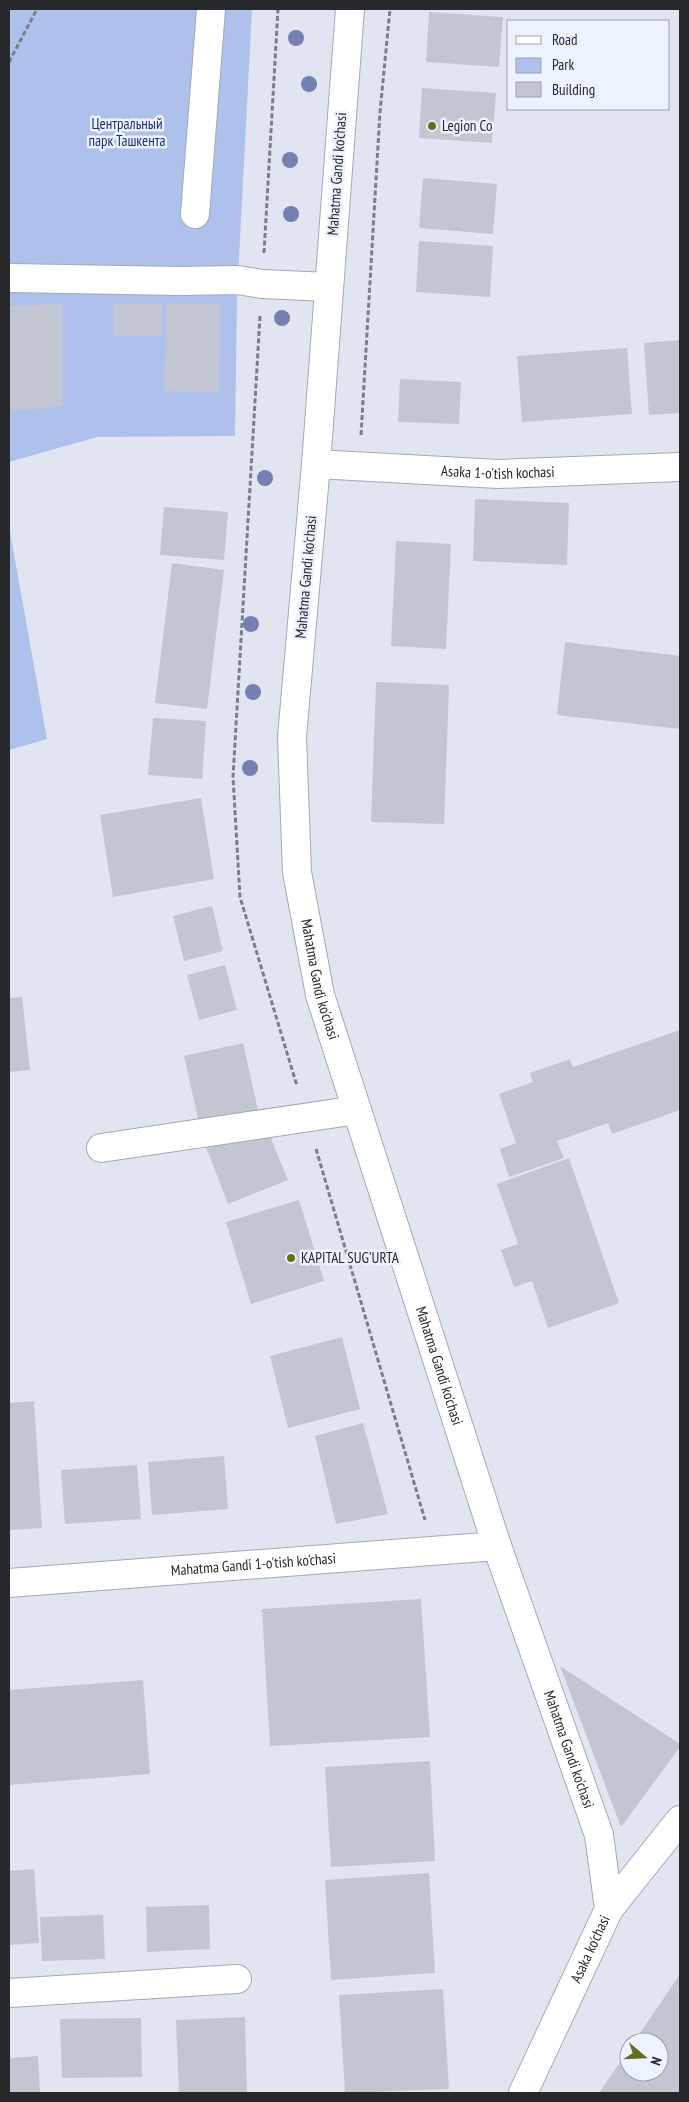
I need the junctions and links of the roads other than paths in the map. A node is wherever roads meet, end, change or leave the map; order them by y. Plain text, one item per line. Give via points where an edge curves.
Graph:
1 (211, 9) edge
2 (350, 9) edge
3 (195, 214) dead end
4 (9, 278) edge
5 (329, 287) junction
6 (316, 464) junction
7 (680, 466) edge
8 (356, 1110) junction
9 (101, 1148) dead end
10 (498, 1546) junction
11 (9, 1583) edge
12 (680, 1820) edge
13 (609, 1909) junction
14 (238, 1979) dead end
15 (9, 1992) edge
16 (523, 2093) edge

1 - 3 street
2 - 5 street, Mahatma Gandi ko'chasi
4 - 5 street via 238,280
5 - 6 street, Mahatma Gandi ko'chasi
6 - 7 street, Asaka 1-o'tish kochasi via 498,474
6 - 8 street, Mahatma Gandi ko'chasi via 292,736 297,872 320,995
8 - 9 street
8 - 10 street, Mahatma Gandi ko'chasi
10 - 11 street, Mahatma Gandi 1-o'tish ko'chasi
10 - 13 street, Mahatma Gandi ko'chasi via 599,1835
12 - 13 street, Asaka ko'chasi
13 - 16 street, Asaka ko'chasi
14 - 15 street

